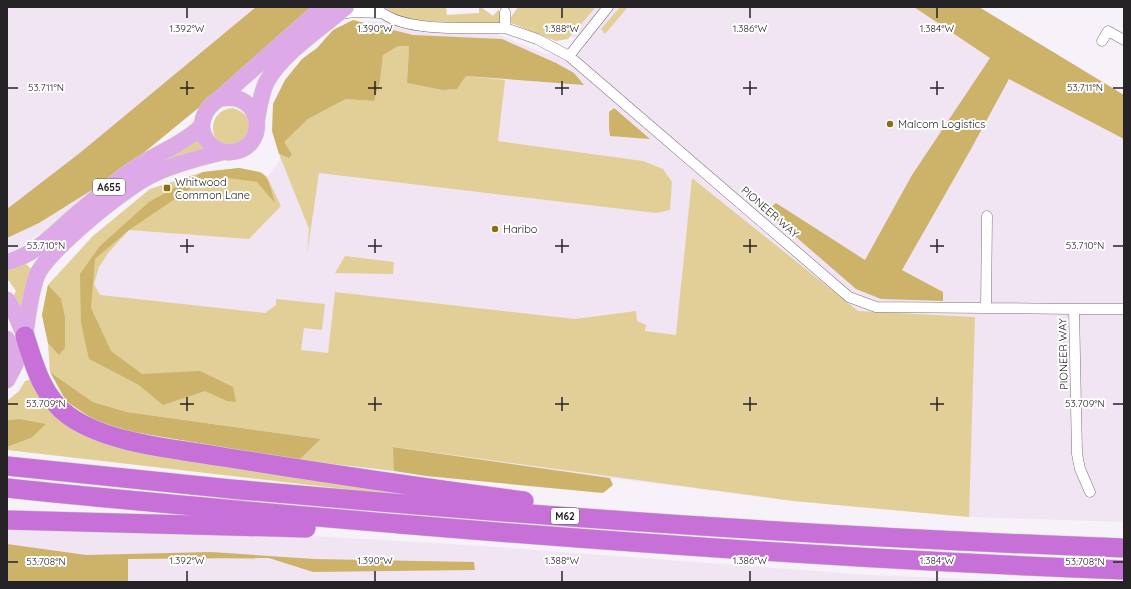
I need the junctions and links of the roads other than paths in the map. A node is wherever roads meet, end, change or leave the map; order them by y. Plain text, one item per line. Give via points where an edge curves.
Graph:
1 (323, 7) edge
2 (608, 7) edge
3 (342, 10) edge
4 (378, 10) edge
5 (505, 12) dead end
6 (505, 28) junction
7 (1124, 40) edge
8 (1102, 41) dead end
9 (569, 56) junction
10 (219, 99) junction
11 (257, 119) junction
12 (202, 126) junction
13 (222, 152) junction
14 (987, 216) dead end
15 (7, 262) edge
16 (7, 300) edge
17 (986, 308) junction
18 (1074, 309) junction
19 (1124, 309) edge
20 (16, 338) edge
21 (9, 376) edge
22 (7, 466) edge
23 (7, 488) edge
24 (1090, 492) dead end
25 (7, 520) edge
26 (709, 526) junction
27 (563, 537) junction
28 (1124, 548) edge
29 (1124, 570) edge

1 - 10 main road
2 - 9 street
3 - 4 street, PIONEER WAY
3 - 11 main road, A655 via 276,68 266,83
4 - 6 street, PIONEER WAY via 395,21 412,25
5 - 6 street
6 - 9 street, PIONEER WAY via 537,39
7 - 8 street via 1108,31
9 - 17 street, PIONEER WAY via 849,297 876,306
10 - 11 main road via 228,97 246,103
10 - 12 main road via 206,110
11 - 13 main road, A655 via 256,131 250,144 237,152
12 - 13 main road via 208,142
12 - 15 main road, A655 via 180,143 133,169 23,257
13 - 20 main road, A655 via 173,166 136,183 49,257 37,276
14 - 17 street
16 - 20 main road via 14,313
17 - 18 street, PIONEER WAY
18 - 19 street, PIONEER WAY
18 - 24 street, PIONEER WAY via 1077,454 1080,469
20 - 21 main road, A655 via 19,357
20 - 26 highway, M62 via 57,407 84,426 100,433 134,442 256,462
22 - 26 highway, M62 via 530,514
23 - 27 highway, M62 via 208,508
25 - 27 highway, M62
26 - 28 highway, M62
27 - 29 highway, M62 via 877,558

